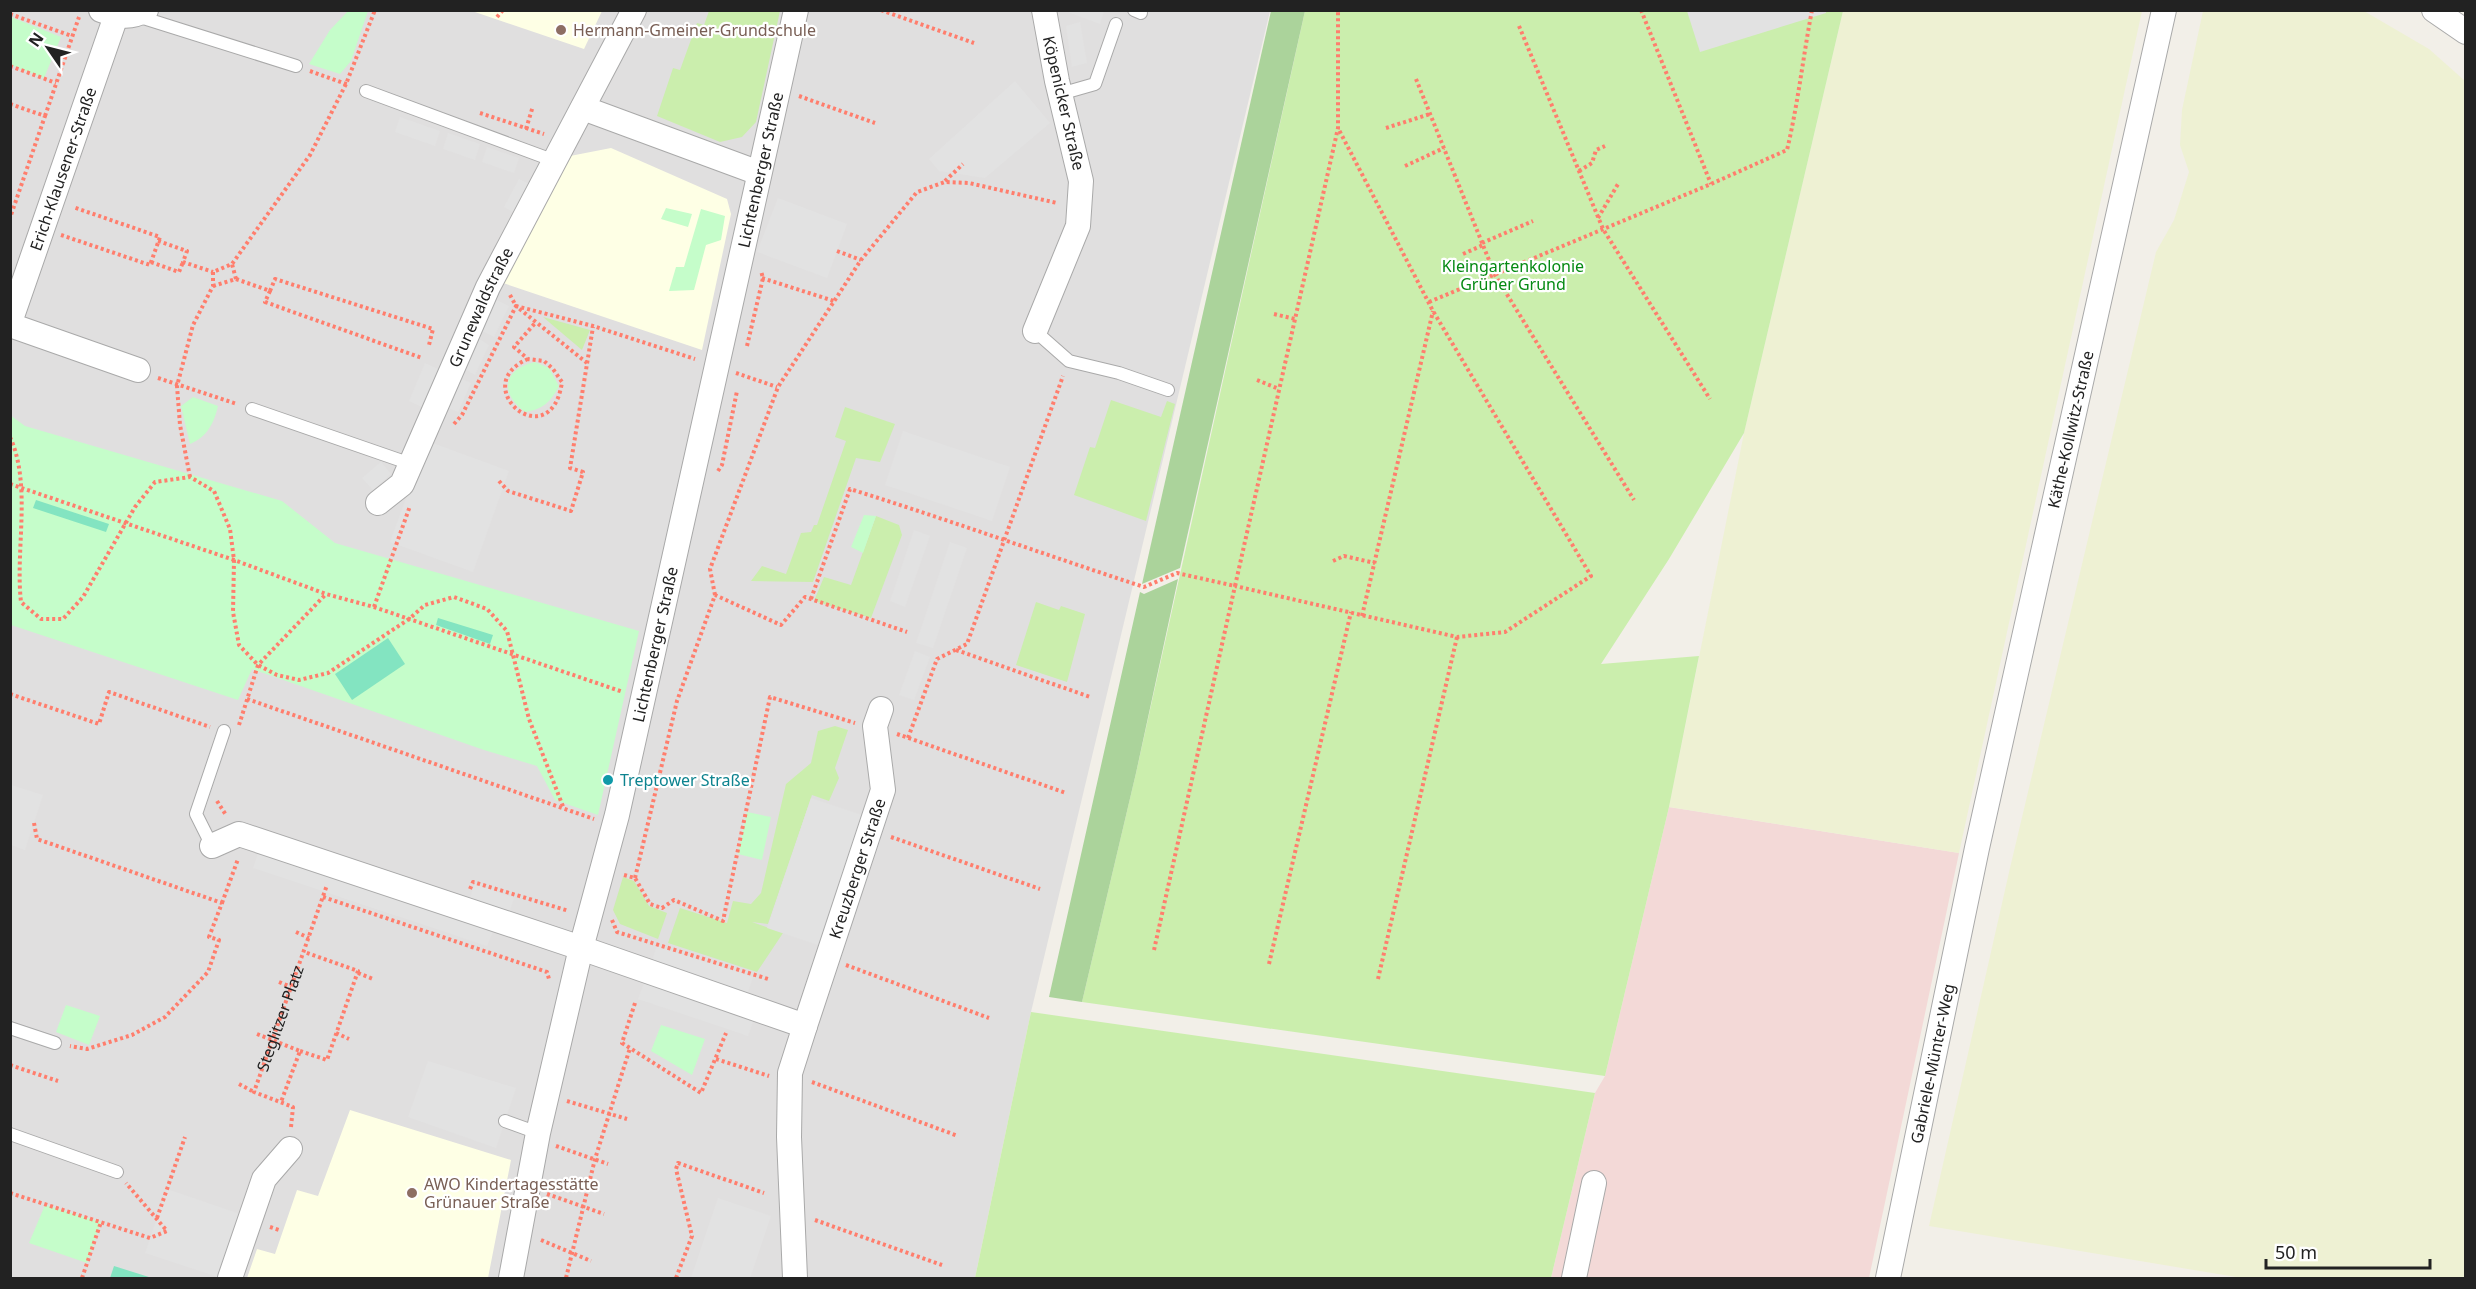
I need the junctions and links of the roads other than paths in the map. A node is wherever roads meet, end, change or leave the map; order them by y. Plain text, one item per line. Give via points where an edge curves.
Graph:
1 (634, 10) edge
2 (796, 10) edge
3 (1044, 10) edge
4 (2164, 10) edge
5 (2434, 10) edge
6 (124, 13) edge
7 (1116, 24) dead end
8 (2466, 32) edge
9 (296, 66) road end
10 (366, 91) road end
11 (1060, 94) junction
12 (583, 108) junction
13 (555, 161) junction
14 (759, 173) junction
15 (10, 324) edge
16 (1035, 331) joint
17 (138, 370) dead end
18 (1168, 390) dead end
19 (252, 409) road end
20 (411, 464) junction
21 (378, 503) dead end
22 (878, 717) road end
23 (224, 732) road end
24 (212, 846) joint
25 (1977, 848) joint
26 (573, 945) junction
27 (805, 1026) junction
28 (10, 1028) edge
29 (55, 1043) road end
30 (505, 1121) dead end
31 (10, 1134) edge
32 (547, 1140) junction
33 (290, 1149) road end
34 (117, 1172) road end
35 (1594, 1183) dead end
36 (230, 1278) edge
37 (511, 1278) edge
38 (795, 1278) edge
39 (1574, 1278) edge
40 (1888, 1278) edge

1 - 12 street, Grunewaldstraße
2 - 14 street, Lichtenberger Straße
3 - 11 street, Köpenicker Straße
4 - 25 street, Käthe-Kollwitz-Straße
5 - 8 street
6 - 9 lane
6 - 15 street, Erich-Klausener-Straße via 52,200
7 - 11 lane via 1095,84
10 - 13 lane
11 - 16 street, Köpenicker Straße via 1081,181 1078,226
12 - 13 street, Grunewaldstraße
12 - 14 street
13 - 20 street, Grunewaldstraße via 488,287
14 - 26 street, Lichtenberger Straße via 614,826 603,869
15 - 17 street, Erich-Klausener-Straße
16 - 18 lane via 1069,361
19 - 20 lane
20 - 21 street, Grunewaldstraße via 402,484
22 - 27 street, Kreuzberger Straße via 883,790
23 - 24 lane via 196,814
24 - 26 street via 236,826 333,867
25 - 40 street, Gabriele-Münter-Weg
26 - 27 street
26 - 32 street, Lichtenberger Straße
27 - 38 street via 790,1078
28 - 29 lane
30 - 32 lane
31 - 34 lane
32 - 37 street, Lichtenberger Straße
33 - 36 street via 264,1179
35 - 39 street

